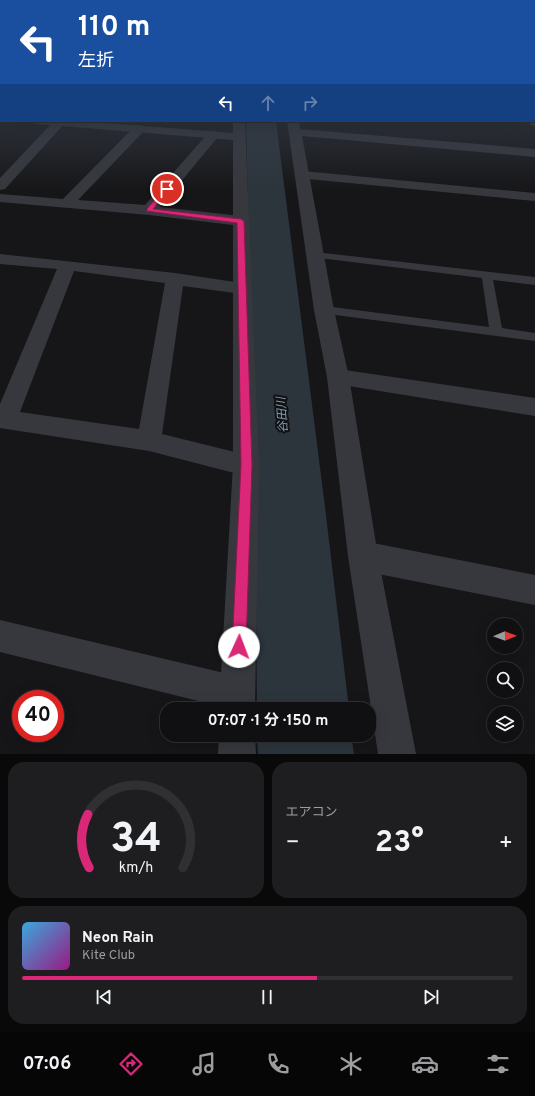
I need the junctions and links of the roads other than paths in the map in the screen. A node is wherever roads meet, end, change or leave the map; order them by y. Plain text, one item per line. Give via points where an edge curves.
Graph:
1 (48, 122) edge
2 (59, 123) junction
3 (294, 127) edge
4 (139, 129) junction
5 (239, 129) edge
6 (213, 135) junction
7 (535, 153) edge
8 (303, 175) junction
9 (0, 186) edge
10 (535, 197) edge
11 (0, 198) edge
12 (66, 204) junction
13 (149, 210) junction
14 (241, 221) junction
15 (315, 255) junction
16 (0, 259) edge
17 (68, 265) junction
18 (487, 275) junction
19 (175, 278) junction
20 (535, 281) edge
21 (242, 288) junction
22 (324, 310) junction
23 (496, 332) junction
24 (535, 339) edge
25 (338, 377) junction
26 (535, 407) edge
27 (3, 419) edge
28 (148, 441) junction
29 (246, 465) junction
30 (363, 556) junction
31 (535, 590) edge
32 (0, 636) edge
33 (237, 701) edge
34 (237, 742) edge
35 (237, 754) edge
36 (397, 754) edge

1 - 2 street
2 - 4 street
2 - 9 street
3 - 7 street
3 - 8 street
4 - 6 street
4 - 12 street
5 - 6 street
5 - 14 street
6 - 13 street
8 - 10 street
8 - 15 street
11 - 12 street
12 - 13 street
13 - 14 street
14 - 21 street
15 - 18 lane
15 - 22 street
16 - 17 street
17 - 19 street
17 - 27 street
18 - 20 lane
18 - 23 lane
19 - 21 street
19 - 28 street
21 - 29 street
22 - 23 lane
22 - 25 street
23 - 24 lane
25 - 26 street
25 - 30 street
27 - 28 street
28 - 29 street
29 - 33 street
30 - 31 street
30 - 36 street
32 - 33 street
34 - 35 street

